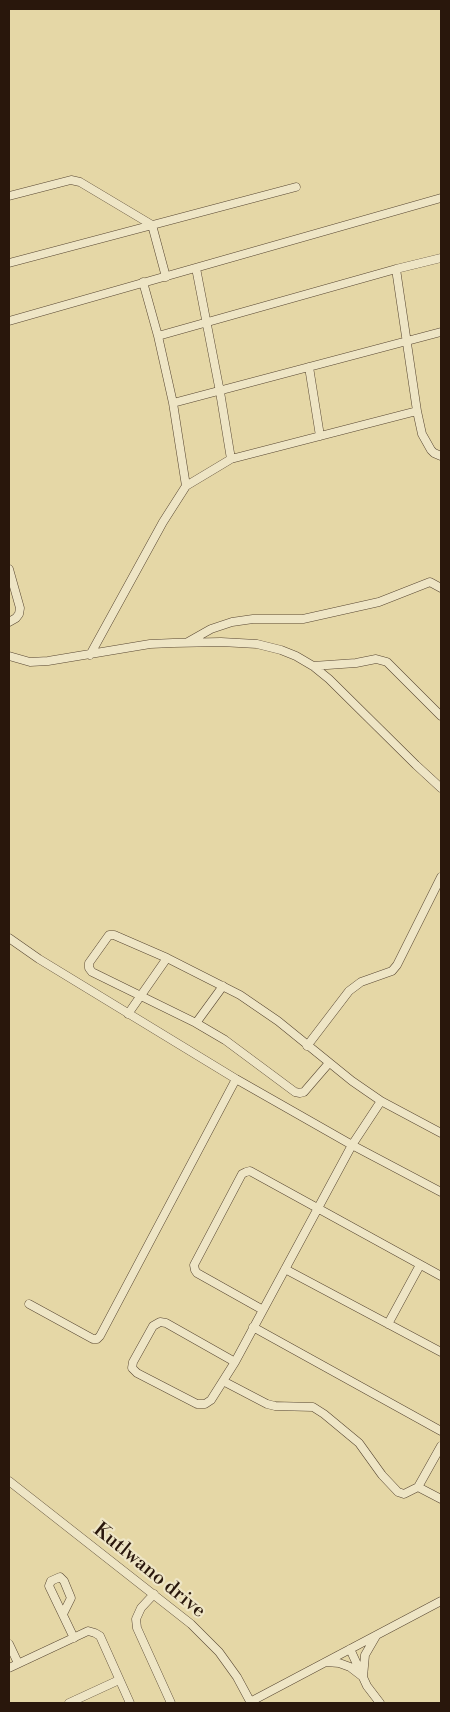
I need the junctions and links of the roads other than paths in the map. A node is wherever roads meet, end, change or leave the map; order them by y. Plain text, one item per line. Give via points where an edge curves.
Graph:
1 (296, 187) dead end
2 (9, 196) edge
3 (441, 198) edge
4 (152, 225) junction
5 (441, 258) edge
6 (9, 263) edge
7 (196, 268) junction
8 (396, 268) junction
9 (166, 277) junction
10 (143, 282) junction
11 (9, 321) edge
12 (207, 323) junction
13 (441, 332) edge
14 (158, 336) junction
15 (408, 340) junction
16 (309, 367) junction
17 (220, 392) junction
18 (173, 403) junction
19 (417, 411) junction
20 (320, 436) junction
21 (441, 456) edge
22 (231, 459) junction
23 (186, 486) junction
24 (9, 569) edge
25 (441, 588) edge
26 (9, 622) edge
27 (187, 642) junction
28 (90, 655) junction
29 (9, 656) edge
30 (312, 666) junction
31 (441, 716) edge
32 (441, 788) edge
33 (441, 877) edge
34 (9, 938) edge
35 (167, 958) junction
36 (223, 986) junction
37 (141, 996) junction
38 (128, 1014) junction
39 (196, 1023) junction
40 (307, 1046) junction
41 (329, 1063) junction
42 (236, 1079) junction
43 (381, 1101) junction
44 (441, 1133) edge
45 (352, 1145) junction
46 (441, 1192) edge
47 (317, 1208) junction
48 (420, 1265) junction
49 (285, 1269) junction
50 (441, 1276) edge
51 (29, 1304) dead end
52 (263, 1310) junction
53 (388, 1324) junction
54 (254, 1328) junction
55 (441, 1352) edge
56 (235, 1362) junction
57 (223, 1381) junction
58 (441, 1431) edge
59 (441, 1446) edge
60 (9, 1481) edge
61 (418, 1487) junction
62 (441, 1499) edge
63 (154, 1594) junction
64 (441, 1601) edge
65 (63, 1614) dead end
66 (377, 1635) junction
67 (74, 1638) junction
68 (9, 1644) edge
69 (350, 1649) junction
70 (324, 1662) junction
71 (18, 1664) junction
72 (9, 1668) edge
73 (363, 1677) junction
74 (119, 1680) junction
75 (69, 1703) edge
76 (130, 1703) edge
77 (171, 1703) edge
78 (250, 1703) edge
79 (380, 1703) edge

1 - 4 street
2 - 4 street via 71,180 80,182
3 - 7 street
4 - 6 street
4 - 9 street
5 - 8 street
7 - 9 street
7 - 12 street
8 - 12 street
8 - 15 street
9 - 10 street
10 - 11 street
10 - 14 street
12 - 14 street
12 - 17 street
13 - 15 street
14 - 18 street
15 - 16 street
15 - 19 street
16 - 17 street
16 - 20 street
17 - 18 street
17 - 22 street
18 - 23 street
19 - 20 street
19 - 21 street via 422,434 434,454
20 - 22 street
22 - 23 street
23 - 28 street
24 - 26 street via 20,608 20,614
25 - 27 street via 430,582 379,602 303,619 232,622
27 - 28 street via 150,644
27 - 30 street via 257,644 296,656
28 - 29 street via 30,662
30 - 31 street via 376,659 387,662
30 - 32 street
33 - 40 street via 397,965 392,971 361,982 349,991
34 - 38 street
35 - 36 street
35 - 37 street
35 - 37 street via 114,935 106,937 89,968
36 - 39 street
36 - 40 street via 278,1021
37 - 38 street
37 - 39 street
38 - 42 street
39 - 41 street via 225,1040 295,1092 304,1092
40 - 41 street
41 - 43 street
42 - 45 street
42 - 51 street via 100,1336 93,1339
43 - 44 street
43 - 45 street
45 - 46 street
45 - 47 street
47 - 48 street
47 - 49 street
47 - 52 street via 250,1171 242,1174 194,1265 197,1274
48 - 50 street
48 - 53 street
49 - 52 street
49 - 53 street
52 - 54 street
53 - 55 street
54 - 56 street
54 - 58 street
56 - 57 street
56 - 57 street via 160,1322 153,1326 133,1362 132,1368 137,1372 198,1404 211,1400
57 - 61 street via 267,1404 313,1407 359,1443 398,1492 404,1494
59 - 61 street
60 - 63 street, Kutlwano drive
61 - 62 street
63 - 77 street via 141,1608 136,1628
63 - 78 street, Kutlwano drive via 219,1652
64 - 66 street
65 - 67 street
66 - 69 street
66 - 73 street via 365,1656
67 - 71 street
67 - 74 street via 88,1631 100,1636
68 - 71 street
69 - 70 street
69 - 73 street
70 - 73 street via 350,1667
70 - 78 street
71 - 72 street
73 - 79 street
74 - 75 street
74 - 76 street

